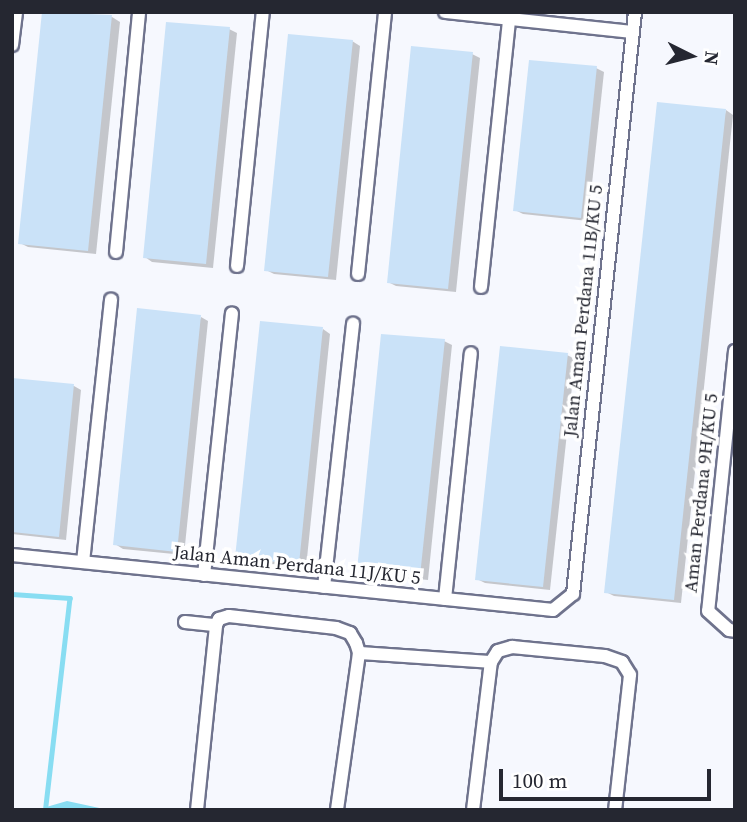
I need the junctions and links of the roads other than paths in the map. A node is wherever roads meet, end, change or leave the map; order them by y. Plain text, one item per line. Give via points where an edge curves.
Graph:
1 (16, 12) edge
2 (139, 12) edge
3 (263, 12) edge
4 (385, 12) edge
5 (446, 12) edge
6 (635, 12) edge
7 (509, 19) junction
8 (631, 32) junction
9 (12, 45) edge
10 (116, 252) dead end
11 (237, 266) dead end
12 (358, 274) dead end
13 (481, 287) dead end
14 (111, 299) dead end
15 (232, 313) dead end
16 (353, 324) dead end
17 (735, 351) edge
18 (471, 353) dead end
19 (12, 555) edge
20 (83, 562) junction
21 (204, 575) junction
22 (324, 587) junction
23 (573, 594) joint
24 (445, 599) junction
25 (185, 622) dead end
26 (216, 625) junction
27 (732, 630) edge
28 (359, 653) junction
29 (491, 662) junction
30 (197, 810) edge
31 (337, 810) edge
32 (473, 810) edge
33 (615, 810) edge

1 - 9 street
2 - 10 street
3 - 11 street
4 - 12 street
5 - 7 street
6 - 8 street, Jalan Aman Perdana 11B/KU 5
7 - 8 street
7 - 13 street
8 - 23 street, Jalan Aman Perdana 11B/KU 5
14 - 20 street
15 - 21 street
16 - 22 street
17 - 27 street, Aman Perdana 9H/KU 5 via 708,611
18 - 24 street
19 - 20 street, Jalan Aman Perdana 11J/KU 5
20 - 21 street, Jalan Aman Perdana 11J/KU 5
21 - 22 street, Jalan Aman Perdana 11J/KU 5
22 - 24 street, Jalan Aman Perdana 11J/KU 5
23 - 24 street, Jalan Aman Perdana 11J/KU 5 via 554,610
25 - 26 street
26 - 28 street via 219,618 229,617 336,628 350,633
26 - 30 street
28 - 29 street
28 - 31 street
29 - 32 street
29 - 33 street via 498,651 512,647 605,656 622,662 630,675

